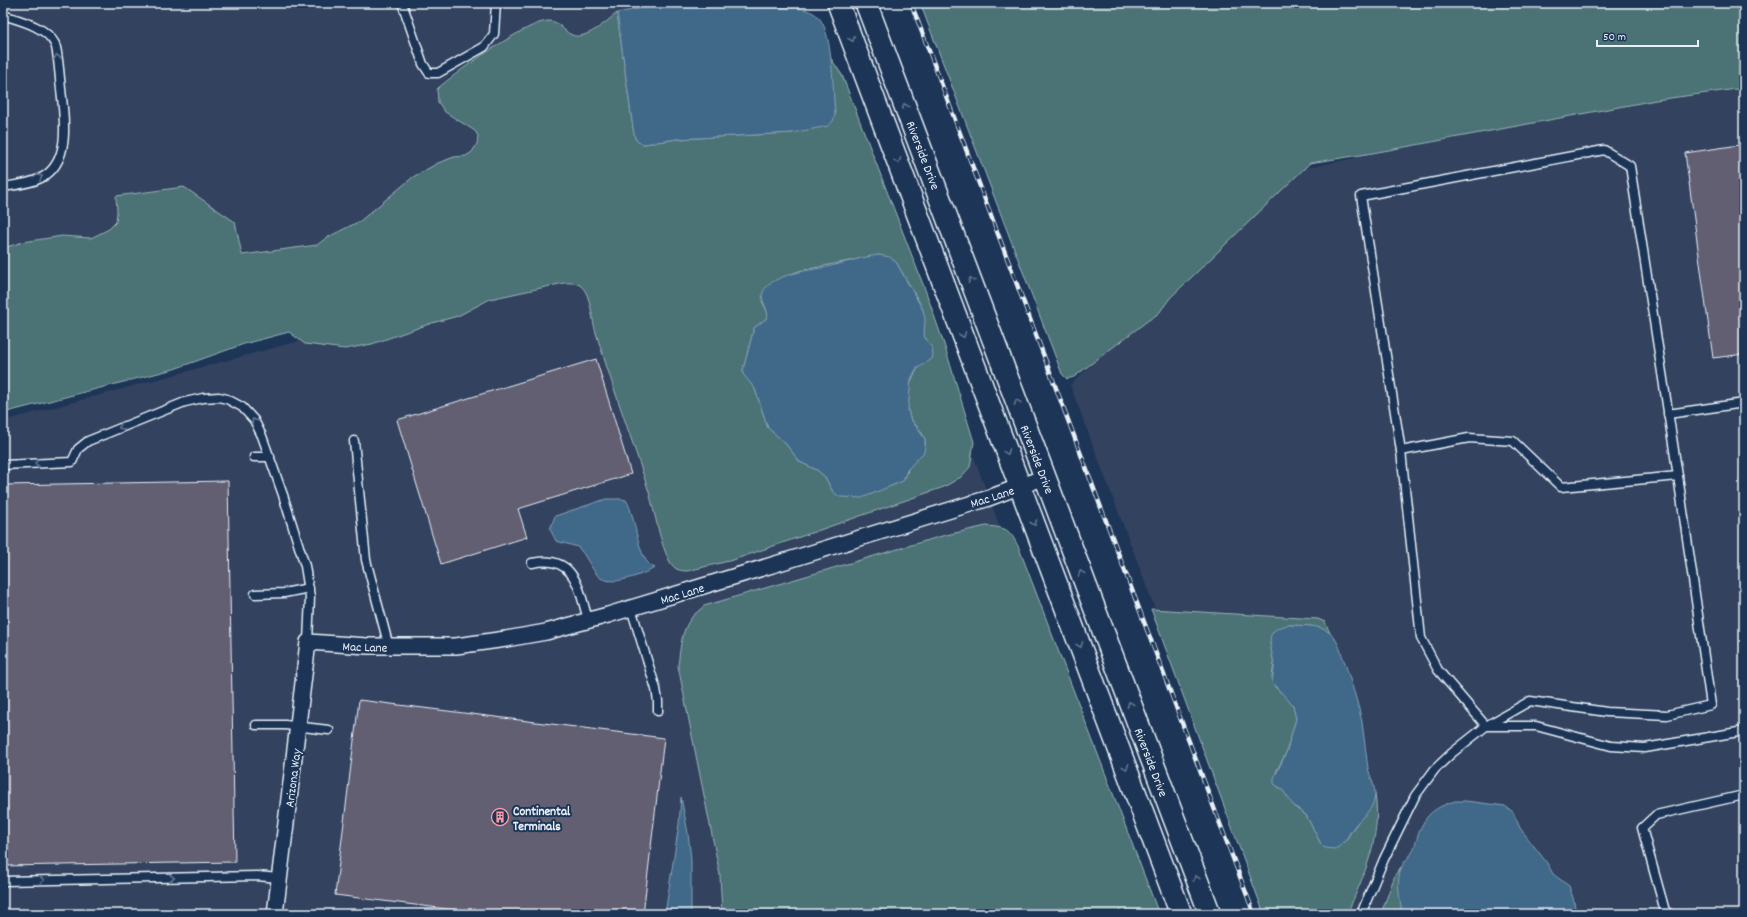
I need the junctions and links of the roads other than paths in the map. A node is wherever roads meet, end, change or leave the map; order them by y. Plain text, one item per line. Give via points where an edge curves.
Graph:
1 (402, 3) edge
2 (496, 3) edge
3 (838, 3) edge
4 (866, 3) edge
5 (3, 15) edge
6 (3, 187) edge
7 (1744, 403) edge
8 (1668, 414) junction
9 (354, 440) dead end
10 (1402, 451) junction
11 (254, 457) dead end
12 (270, 457) junction
13 (3, 465) edge
14 (1678, 476) junction
15 (1045, 477) junction
16 (1020, 487) junction
17 (532, 563) dead end
18 (309, 588) junction
19 (255, 594) dead end
20 (631, 608) junction
21 (588, 620) junction
22 (308, 642) junction
23 (389, 647) junction
24 (658, 711) dead end
25 (256, 725) dead end
26 (298, 726) junction
27 (1486, 726) junction
28 (329, 730) dead end
29 (1744, 731) edge
30 (1744, 795) edge
31 (279, 878) junction
32 (3, 881) edge
33 (275, 914) edge
34 (1181, 914) edge
35 (1210, 914) edge
36 (1361, 914) edge
37 (1670, 914) edge

1 - 2 lane via 423,64 429,72 438,73 484,47 494,34
3 -> 16 main road, Riverside Drive
15 -> 4 main road, Riverside Drive
6 -> 5 lane via 26,184 42,177 56,165 62,147 65,124 55,44 42,30
7 - 8 lane
8 - 10 lane via 1630,166 1604,150 1361,196
8 - 14 lane
9 - 23 lane via 366,560
10 - 14 lane via 1469,438 1513,441 1561,487
10 - 27 lane via 1421,638 1438,670
11 - 12 lane
12 -> 13 lane via 249,412 227,399 211,397 194,399 88,441 78,449 72,462
12 - 18 lane via 305,566
14 - 27 lane via 1710,704 1666,715 1607,712 1530,701
15 - 16 street, Mac Lane
35 -> 15 main road, Riverside Drive
16 - 20 street, Mac Lane
16 -> 34 main road, Riverside Drive
17 - 21 lane via 555,562 573,575
18 - 19 lane via 284,593
18 - 22 lane
20 - 21 street, Mac Lane
20 - 24 lane via 656,689
21 - 23 street, Mac Lane via 546,632 482,643
22 - 23 street, Mac Lane
22 - 26 street, Arizona Way
25 - 26 lane
26 - 28 lane
26 - 31 street, Arizona Way
27 - 29 lane via 1536,726 1611,746 1645,748
27 - 36 lane via 1435,769 1415,796
30 - 37 lane via 1656,815 1642,828 1665,911
32 -> 31 lane via 257,876
31 - 33 street, Arizona Way

